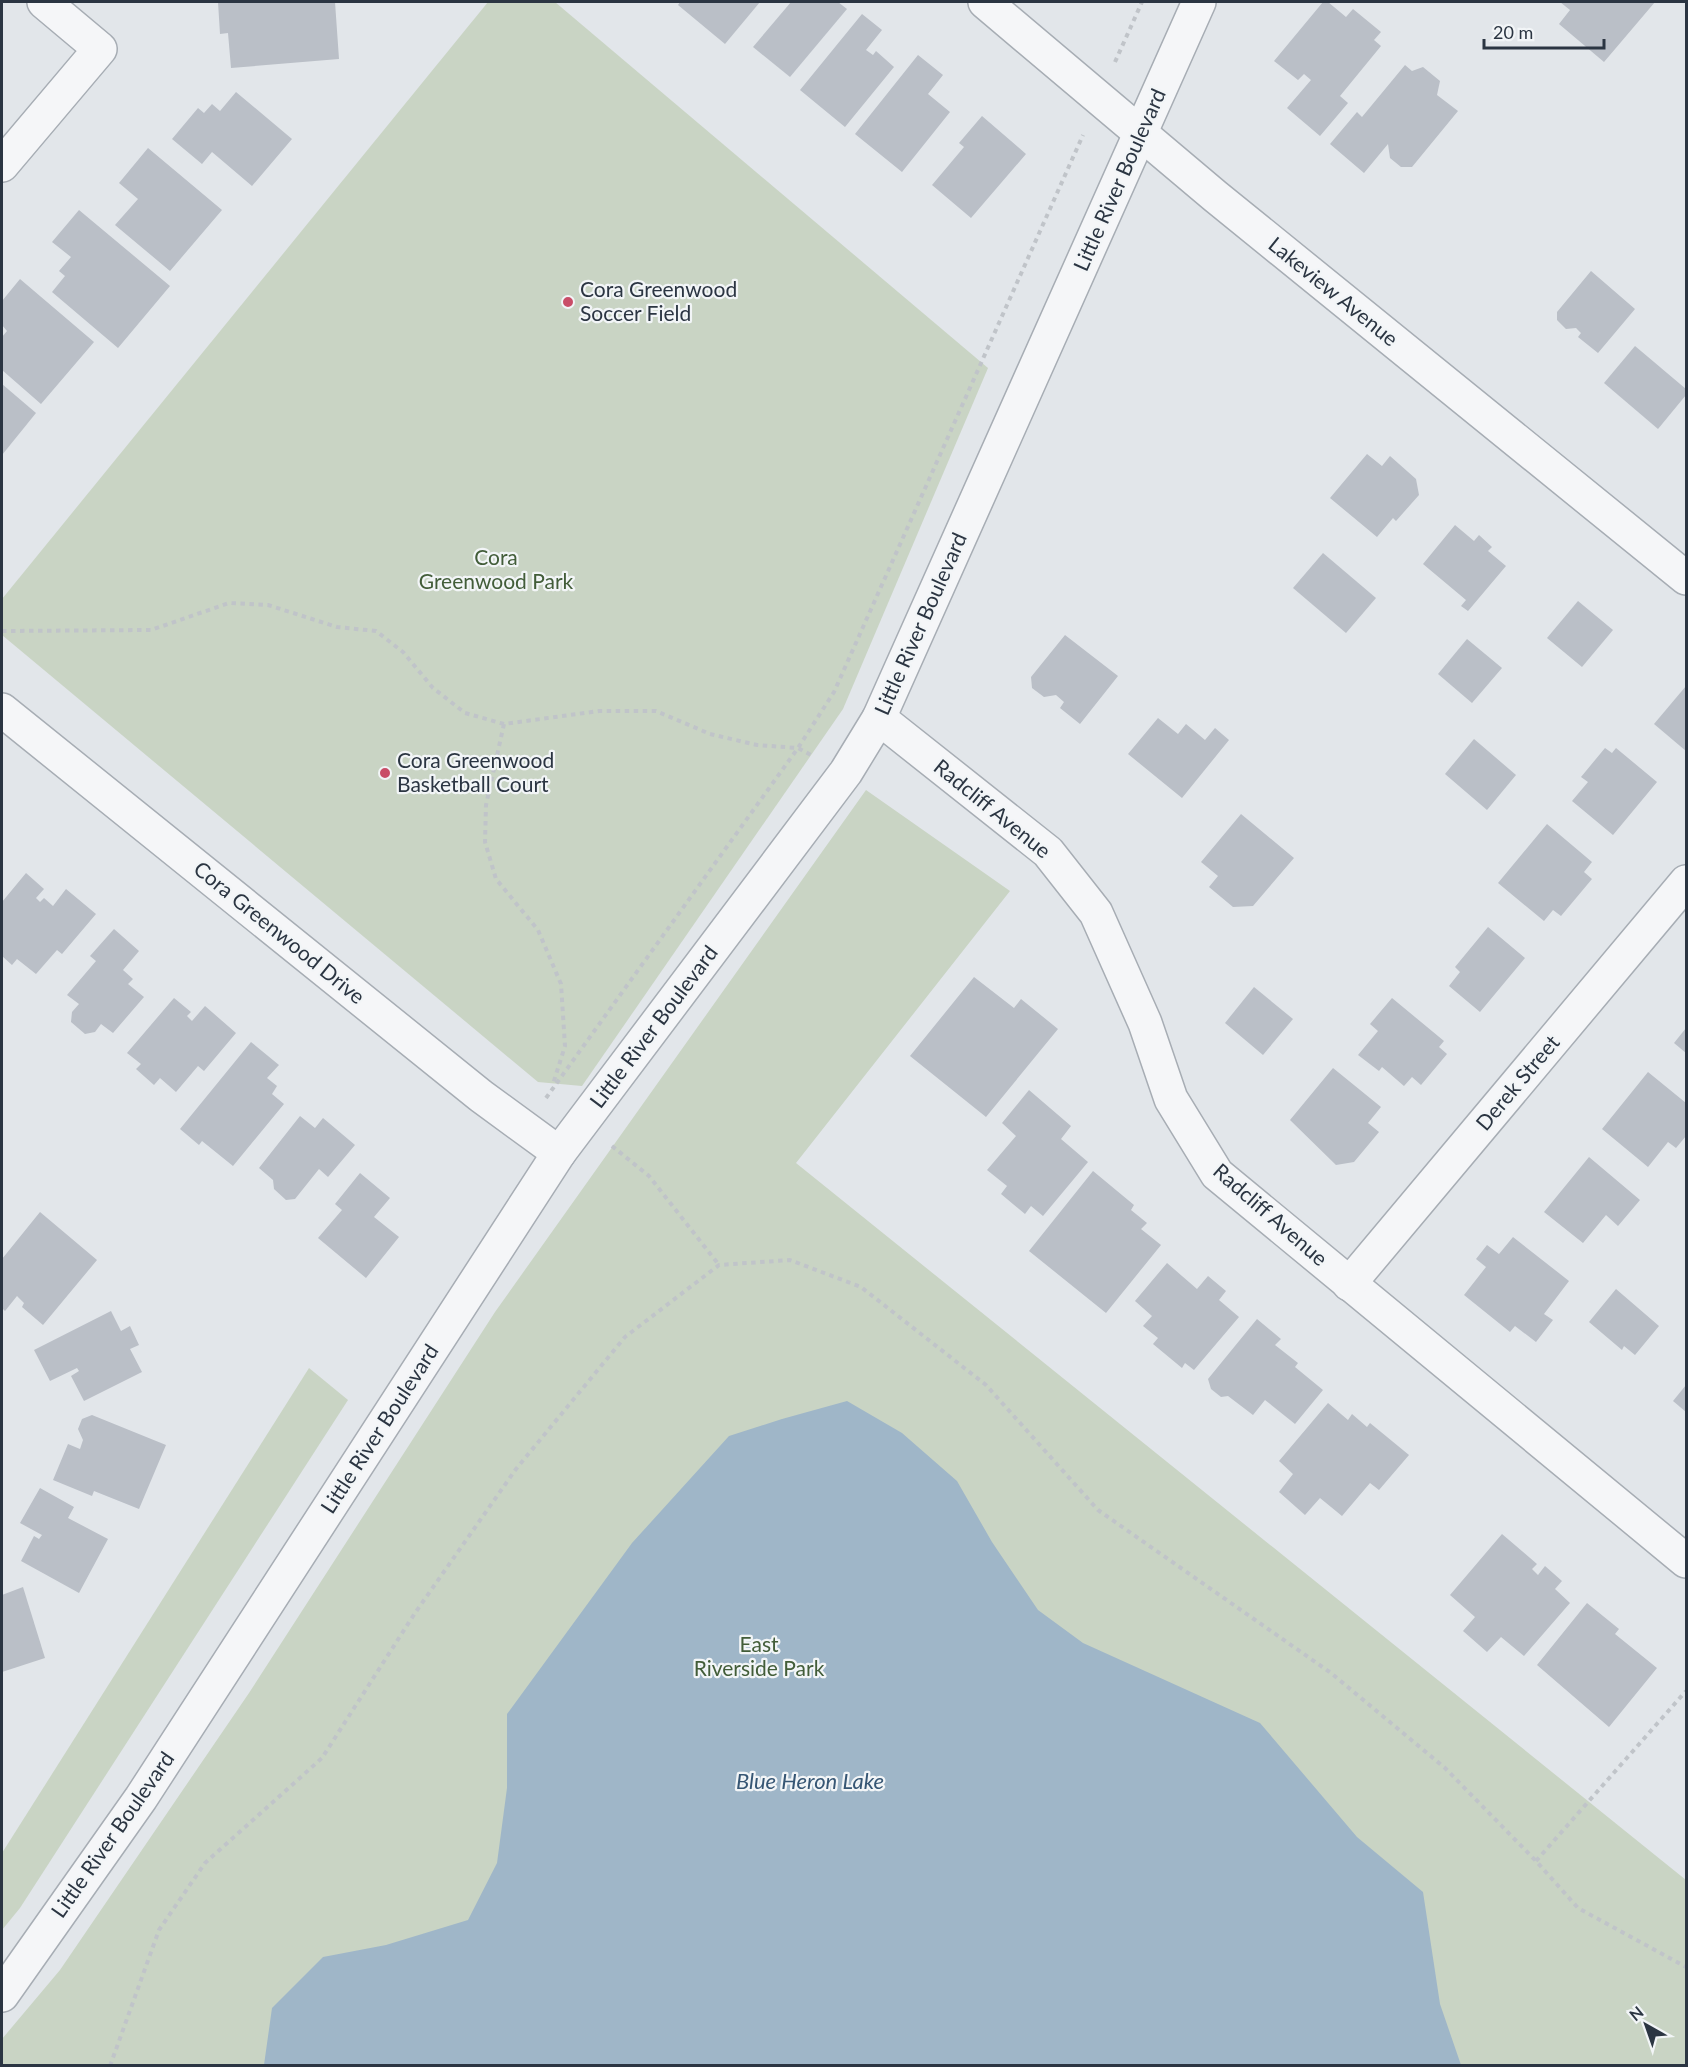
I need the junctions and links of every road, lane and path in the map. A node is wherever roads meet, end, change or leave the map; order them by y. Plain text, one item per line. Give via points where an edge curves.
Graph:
1 (44, 2) edge
2 (985, 2) edge
3 (1142, 2) edge
4 (1199, 2) edge
5 (1099, 98) junction
6 (1140, 134) junction
7 (2, 165) edge
8 (1686, 578) edge
9 (2, 631) edge
10 (879, 718) junction
11 (5, 719) edge
12 (504, 724) junction
13 (798, 748) junction
14 (1686, 882) edge
15 (551, 1090) junction
16 (524, 1128) junction
17 (559, 1154) junction
18 (621, 1155) dead end
19 (719, 1265) junction
20 (1349, 1284) junction
21 (1686, 1561) edge
22 (1686, 1691) edge
23 (1536, 1861) junction
24 (1686, 1968) edge
25 (2, 1995) edge
26 (110, 2066) edge

1 - 7 street via 100,48
2 - 5 street, Lakeview Avenue
3 - 5 path
4 - 6 street, Little River Boulevard
5 - 6 street, Lakeview Avenue
5 - 13 path via 834,692
6 - 8 street, Lakeview Avenue
6 - 10 street, Little River Boulevard
9 - 12 path via 151,630 229,603 268,605 337,627 376,631 403,652 433,688 465,713
10 - 17 street, Little River Boulevard via 846,772
10 - 20 street, Radcliff Avenue via 1048,852 1096,913 1146,1023 1171,1099 1217,1174
11 - 16 street, Cora Greenwood Drive
12 - 13 path via 598,711 656,711 710,734 758,745
12 - 15 path via 486,805 484,842 495,879 538,930 561,984 565,1046
13 - 15 path
14 - 20 street, Derek Street
15 - 16 path
16 - 17 street, Cora Greenwood Drive
17 - 25 street, Little River Boulevard via 141,1798
18 - 19 path via 649,1176
19 - 23 path via 790,1260 861,1287 986,1384 1098,1510 1330,1672 1445,1768
19 - 26 path via 625,1337 516,1469 415,1613 322,1758 205,1863 159,1930
20 - 21 street, Radcliff Avenue
22 - 23 path
23 - 24 path via 1578,1908

